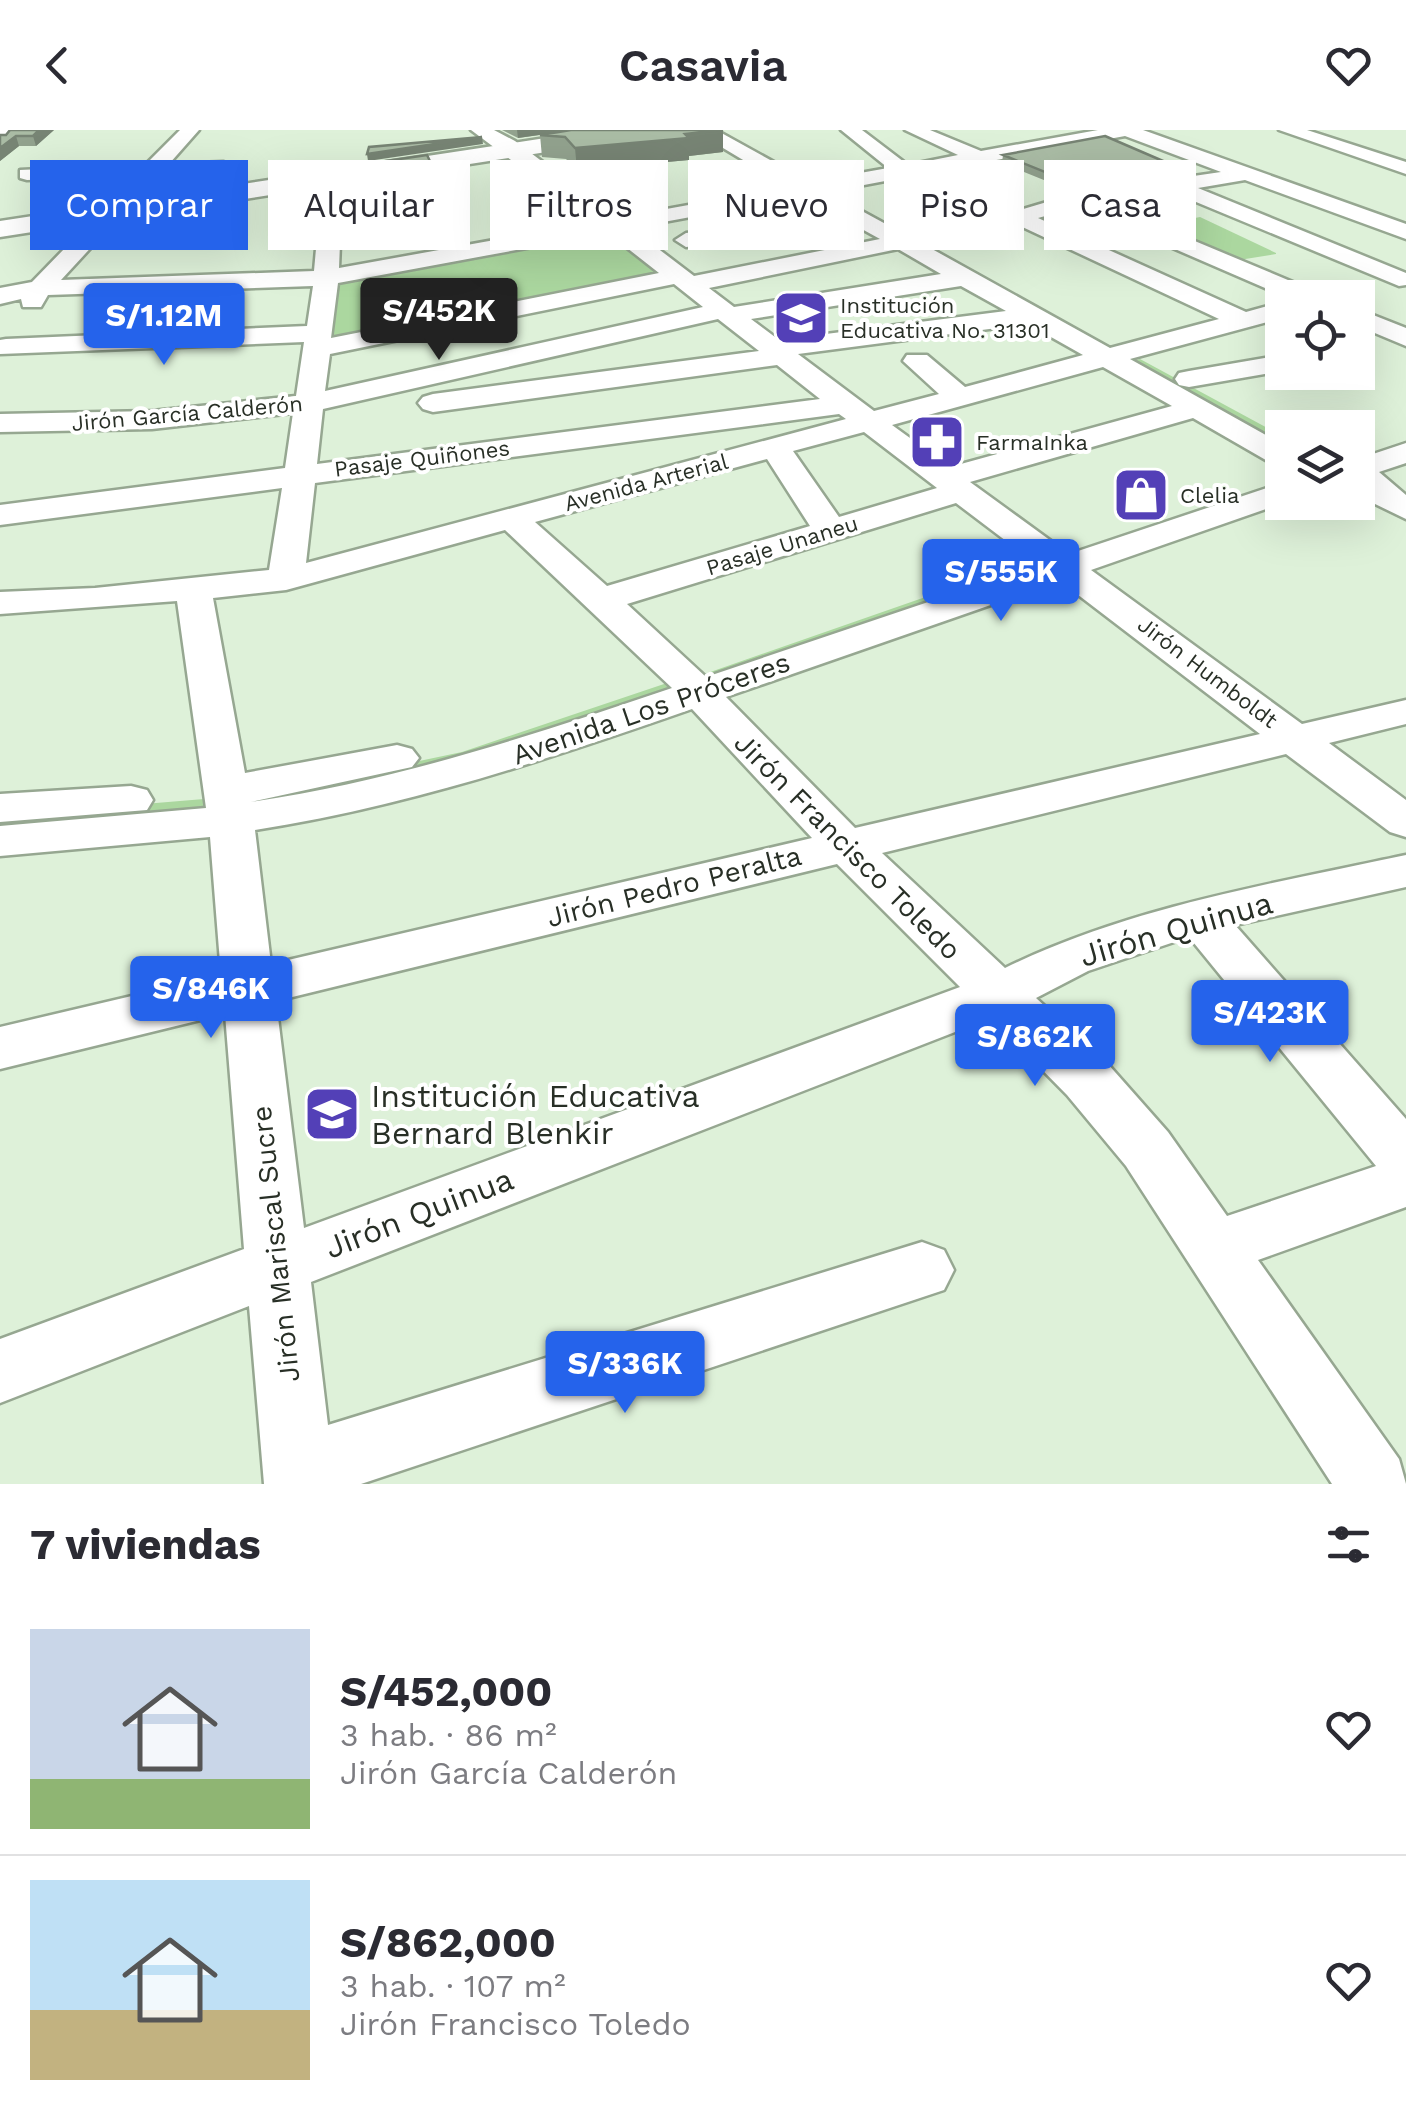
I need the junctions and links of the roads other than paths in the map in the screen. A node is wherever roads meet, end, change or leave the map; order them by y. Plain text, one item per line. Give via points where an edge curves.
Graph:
1 (8, 130) edge
2 (190, 130) edge
3 (606, 130) edge
4 (642, 130) edge
5 (702, 130) edge
6 (731, 130) edge
7 (850, 130) edge
8 (914, 130) edge
9 (1127, 130) edge
10 (1288, 130) edge
11 (551, 134) edge
12 (0, 136) edge
13 (501, 141) edge
14 (980, 158) junction
15 (161, 160) edge
16 (405, 160) edge
17 (526, 160) edge
18 (764, 160) edge
19 (778, 160) edge
20 (889, 160) edge
21 (969, 160) edge
22 (985, 160) edge
23 (1406, 168) edge
24 (27, 174) dead end
25 (30, 174) edge
26 (1245, 174) junction
27 (1196, 182) edge
28 (1196, 194) edge
29 (1233, 210) junction
30 (1201, 215) junction
31 (1196, 216) edge
32 (1024, 220) edge
33 (30, 221) edge
34 (0, 226) edge
35 (1406, 232) edge
36 (884, 246) edge
37 (1323, 247) junction
38 (490, 248) edge
39 (1196, 249) edge
40 (76, 250) edge
41 (328, 250) edge
42 (646, 250) edge
43 (914, 250) edge
44 (950, 250) edge
45 (1282, 255) junction
46 (1231, 264) junction
47 (326, 278) junction
48 (963, 278) junction
49 (1148, 278) junction
50 (1403, 278) edge
51 (685, 280) junction
52 (1268, 280) edge
53 (1375, 285) edge
54 (1104, 287) dead end
55 (40, 288) junction
56 (0, 296) edge
57 (727, 313) junction
58 (1265, 314) edge
59 (1030, 316) junction
60 (1243, 320) junction
61 (444, 324) junction
62 (1375, 325) edge
63 (649, 327) junction
64 (1406, 338) edge
65 (318, 341) junction
66 (4, 346) edge
67 (554, 348) junction
68 (778, 352) junction
69 (1120, 353) junction
70 (917, 361) dead end
71 (478, 365) junction
72 (1265, 369) edge
73 (676, 370) junction
74 (571, 384) junction
75 (1193, 394) junction
76 (960, 397) junction
77 (433, 401) junction
78 (309, 404) junction
79 (857, 412) junction
80 (1265, 422) edge
81 (0, 423) edge
82 (684, 424) junction
83 (1406, 428) edge
84 (1375, 438) edge
85 (1265, 444) edge
86 (775, 447) junction
87 (1406, 452) edge
88 (1375, 463) edge
89 (708, 465) junction
90 (300, 474) junction
91 (1265, 476) edge
92 (956, 484) junction
93 (1265, 498) edge
94 (0, 515) edge
95 (512, 518) junction
96 (831, 531) junction
97 (1056, 558) junction
98 (286, 579) junction
99 (194, 589) junction
100 (601, 600) junction
101 (0, 603) edge
102 (689, 683) junction
103 (1406, 712) edge
104 (1293, 736) junction
105 (228, 805) junction
106 (0, 808) edge
107 (1406, 822) edge
108 (0, 841) edge
109 (845, 845) junction
110 (1406, 872) edge
111 (1199, 916) junction
112 (248, 989) junction
113 (996, 995) junction
114 (0, 1048) edge
115 (1406, 1160) edge
116 (1406, 1182) edge
117 (1214, 1248) junction
118 (278, 1266) junction
119 (922, 1270) dead end
120 (0, 1371) edge
121 (300, 1477) edge
122 (1374, 1484) edge

1 - 12 main road
2 - 15 street
3 - 11 main road
4 - 13 main road
5 - 18 street
6 - 19 street
7 - 20 street
8 - 14 street
9 - 14 street
9 - 26 street
10 - 23 street
11 - 13 main road
13 - 16 main road
13 - 17 street, Jirón Humboldt
14 - 21 street
14 - 22 street
24 - 25 street
26 - 27 street
26 - 35 street
28 - 29 street
29 - 30 street
29 - 37 street
30 - 31 street
30 - 45 street
32 - 49 street
33 - 34 main road
36 - 51 street
37 - 45 street
37 - 50 street
38 - 47 street
39 - 46 street
40 - 55 street
41 - 47 street
42 - 51 street, Jirón Humboldt
43 - 48 street
44 - 69 street
45 - 46 street
46 - 52 street
47 - 55 street via 195,274
47 - 65 street
48 - 57 street, Jirón García Calderón
48 - 59 street
49 - 54 street
49 - 60 street
50 - 53 street
51 - 57 street, Jirón Humboldt
51 - 61 street
55 - 56 street
55 - 66 street
57 - 63 street, Jirón García Calderón
57 - 68 street, Jirón Humboldt
58 - 60 street, Avenida Arterial
59 - 68 street
59 - 69 street
60 - 69 street, Avenida Arterial
61 - 65 street
61 - 71 street
62 - 64 street
63 - 67 street, Jirón García Calderón
63 - 73 street
65 - 66 street
65 - 78 street
67 - 71 street, Jirón García Calderón
67 - 74 street
68 - 73 street
68 - 79 street, Jirón Humboldt
69 - 75 street
69 - 76 street, Avenida Arterial
70 - 76 street
71 - 77 street, Jirón García Calderón
72 - 75 street, Pasaje Unaneu
73 - 74 street
74 - 77 street
75 - 80 street
75 - 85 street
75 - 92 street, Pasaje Unaneu
76 - 79 street, Avenida Arterial
77 - 78 street, Jirón García Calderón
78 - 81 street, Jirón García Calderón via 152,420
78 - 90 street
79 - 82 street, Pasaje Quiñones
79 - 86 street, Avenida Arterial
79 - 92 street, Jirón Humboldt
82 - 89 street
82 - 90 street, Pasaje Quiñones
83 - 84 street
86 - 89 street, Avenida Arterial
86 - 96 street
87 - 88 street
89 - 95 street, Avenida Arterial
90 - 94 street, Pasaje Quiñones
90 - 98 street
91 - 97 street, Avenida Los Próceres
92 - 96 street, Pasaje Unaneu
92 - 97 street, Jirón Humboldt
93 - 97 street, Avenida Los Próceres
95 - 98 street, Avenida Arterial
95 - 100 street, Jirón Francisco Toledo
96 - 100 street, Pasaje Unaneu
97 - 102 street, Avenida Los Próceres
97 - 104 street, Jirón Humboldt
98 - 99 street, Avenida Arterial
99 - 101 street, Avenida Arterial
99 - 105 street, Jirón Mariscal Sucre
100 - 102 street, Jirón Francisco Toledo
102 - 105 street, Avenida Los Próceres via 532,750 340,803
102 - 109 street, Jirón Francisco Toledo
103 - 104 street, Jirón Pedro Peralta
104 - 107 street, Jirón Humboldt
104 - 109 street, Jirón Pedro Peralta
105 - 106 street, Avenida Los Próceres
105 - 108 street, Avenida Los Próceres
105 - 112 street, Jirón Mariscal Sucre
109 - 112 street, Jirón Pedro Peralta
109 - 113 street, Jirón Francisco Toledo
110 - 111 street, Jirón Quinua
111 - 113 street, Jirón Quinua via 1070,958
111 - 115 street
112 - 114 street, Jirón Pedro Peralta
112 - 118 street, Jirón Mariscal Sucre
113 - 117 street, Jirón Francisco Toledo via 1087,1080
113 - 118 street, Jirón Quinua
116 - 117 street
117 - 122 street, Jirón Francisco Toledo
118 - 120 street, Jirón Quinua
118 - 121 street, Jirón Mariscal Sucre
119 - 121 street

